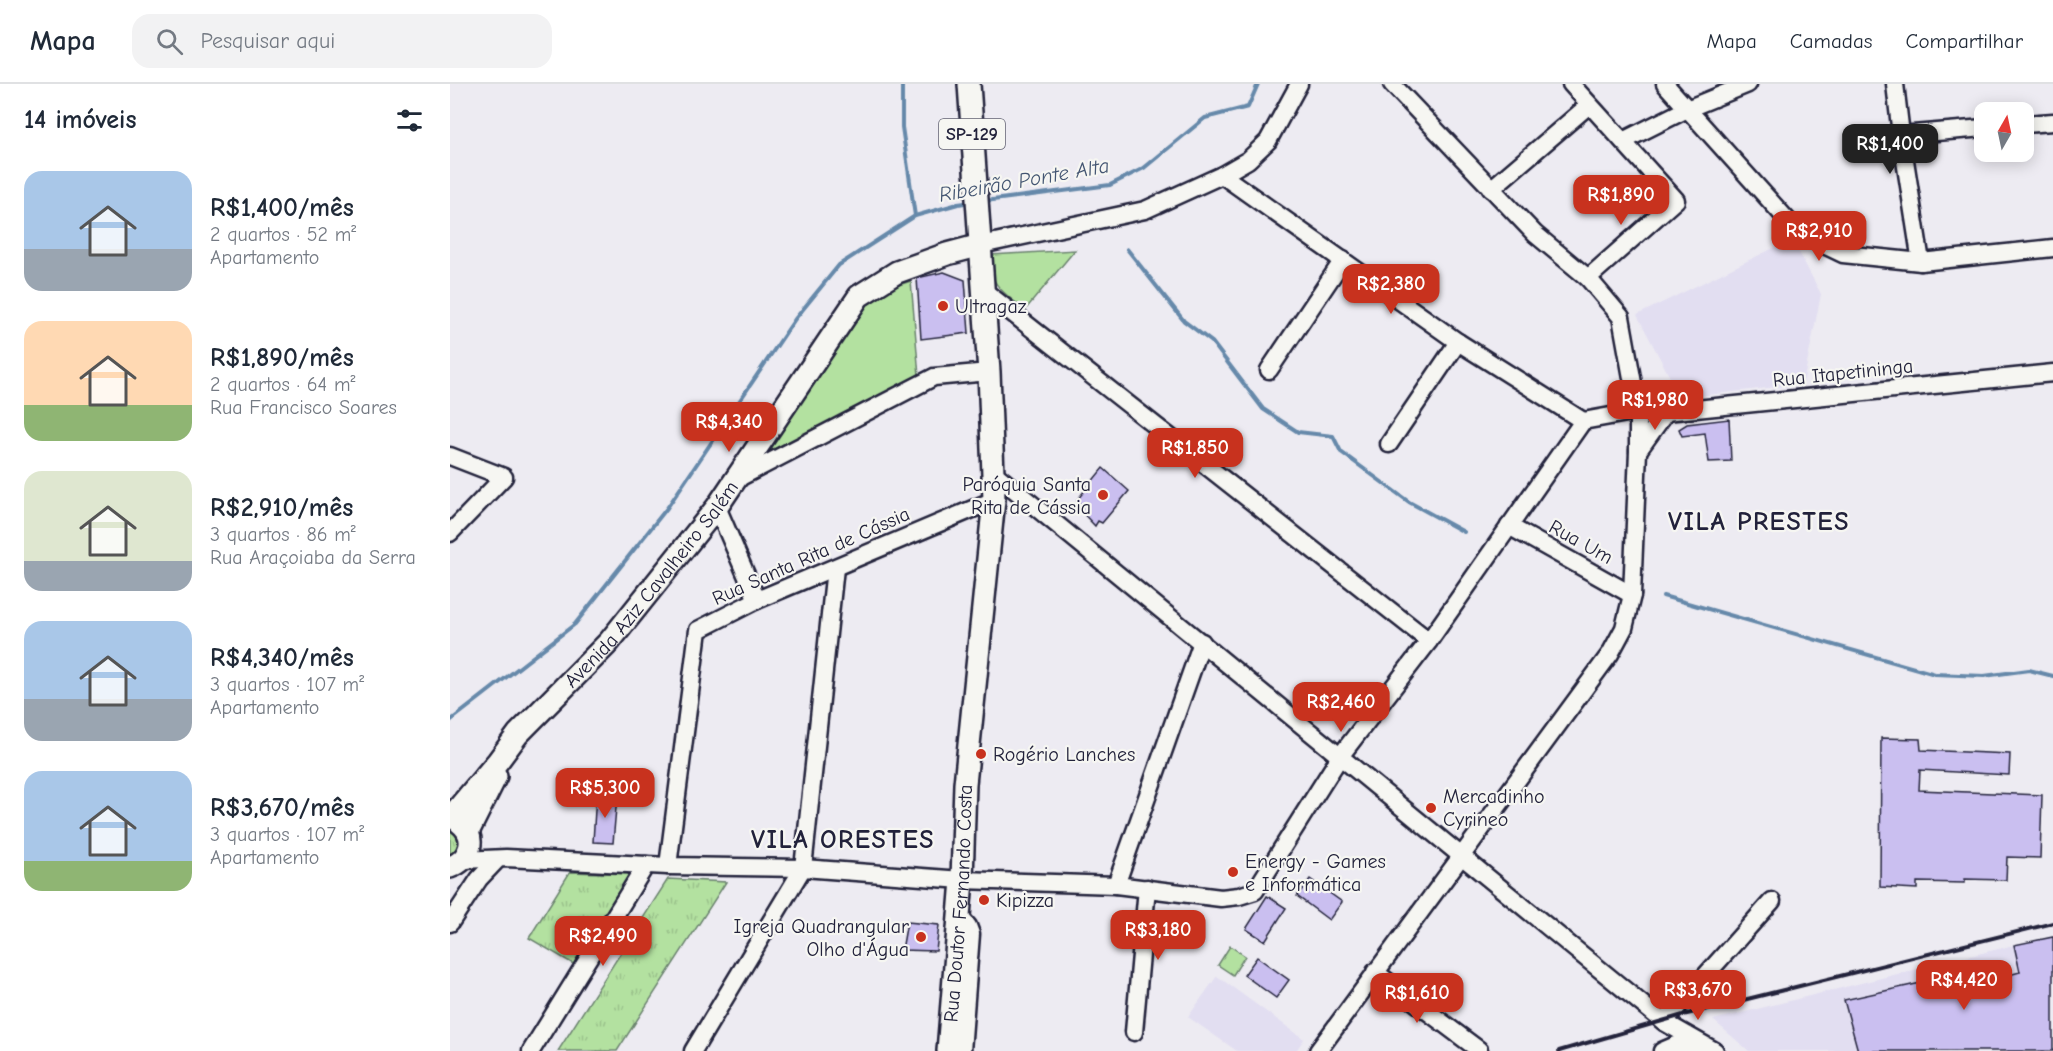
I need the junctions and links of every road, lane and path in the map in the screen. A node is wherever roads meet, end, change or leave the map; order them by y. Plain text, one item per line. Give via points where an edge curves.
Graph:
1 (969, 84) edge
2 (1299, 84) edge
3 (1392, 84) edge
4 (1571, 84) edge
5 (1665, 84) edge
6 (1748, 84) edge
7 (1894, 84) edge
8 (1589, 105) junction
9 (1686, 109) junction
10 (2053, 122) edge
11 (2034, 123) edge
12 (1974, 129) edge
13 (1900, 135) junction
14 (1623, 141) junction
15 (1222, 175) junction
16 (1491, 189) junction
17 (981, 245) junction
18 (2053, 248) edge
19 (1342, 260) junction
20 (1921, 262) junction
21 (1588, 278) junction
22 (983, 290) junction
23 (1458, 342) junction
24 (1269, 370) dead end
25 (989, 372) junction
26 (2053, 373) edge
27 (1638, 411) junction
28 (1666, 412) junction
29 (1583, 421) junction
30 (1389, 444) dead end
31 (1638, 452) junction
32 (450, 456) edge
33 (994, 473) junction
34 (734, 481) junction
35 (994, 500) junction
36 (717, 507) junction
37 (1509, 526) junction
38 (450, 533) edge
39 (835, 568) junction
40 (1632, 595) junction
41 (757, 600) junction
42 (1202, 642) junction
43 (1429, 642) junction
44 (518, 734) junction
45 (1341, 755) junction
46 (450, 818) edge
47 (469, 836) junction
48 (1461, 856) junction
49 (502, 858) junction
50 (646, 865) junction
51 (455, 866) edge
52 (668, 866) junction
53 (803, 867) junction
54 (962, 880) junction
55 (1116, 885) junction
56 (1147, 888) junction
57 (1772, 901) dead end
58 (959, 916) junction
59 (450, 923) edge
60 (1375, 972) junction
61 (1664, 1022) junction
62 (1134, 1032) dead end
63 (1479, 1050) edge
64 (531, 1051) edge
65 (693, 1051) edge
66 (948, 1051) edge
67 (962, 1051) edge
68 (1318, 1051) edge
69 (1662, 1051) edge
70 (1713, 1051) edge

1 - 17 main road, Rua Doutor Fernando Costa / SP-129
2 - 15 street via 1268,141 1248,160
3 - 16 street
4 - 8 street
5 - 9 street
6 - 9 street
7 - 13 street
8 - 14 street
8 - 16 street
9 - 14 street
9 - 20 street via 1799,232 1843,254
10 - 11 street
12 - 13 street
13 - 20 street
14 - 21 street via 1676,200
15 - 17 street via 1145,210
15 - 19 street
16 - 21 street via 1534,234
17 - 22 main road, Rua Doutor Fernando Costa
17 - 34 main road, Avenida Aziz Cavalheiro Salém via 897,272 859,296
18 - 20 street
19 - 23 street
19 - 24 street
21 - 27 street via 1621,317
22 - 25 main road, Rua Doutor Fernando Costa
22 - 43 street
23 - 29 street
23 - 30 street
25 - 33 main road, Rua Doutor Fernando Costa
25 - 34 street via 934,377
26 - 28 street, Rua Itapetininga
27 - 28 street, Rua Itapetininga
27 - 29 street, Rua Itapetininga
27 - 31 street
28 - 31 street
29 - 37 street
31 - 40 street
32 - 38 street via 504,477
33 - 35 main road, Rua Doutor Fernando Costa
33 - 42 street
34 - 36 main road, Avenida Aziz Cavalheiro Salém
35 - 39 street, Rua Santa Rita de Cássia
35 - 54 main road, Rua Doutor Fernando Costa via 965,784
36 - 41 street
36 - 44 main road, Avenida Aziz Cavalheiro Salém via 609,642
37 - 40 street, Rua Um
37 - 43 street
39 - 41 street, Rua Santa Rita de Cássia
39 - 53 street
40 - 48 street via 1624,628 1610,654
41 - 52 street, Rua Santa Rita de Cássia via 698,630
42 - 45 street
42 - 55 street
43 - 45 street
44 - 46 main road, Avenida Aziz Cavalheiro Salém
44 - 47 main road, Avenida Aziz Cavalheiro Salém
45 - 48 street
45 - 56 street via 1255,891 1221,898
46 - 47 main road via 464,826
47 - 49 street via 484,850
47 - 51 main road, Avenida Aziz Cavalheiro Salém via 468,854
48 - 60 street
48 - 61 street
49 - 50 street
49 - 51 street
49 - 59 street via 479,879
50 - 52 street
50 - 64 street
52 - 53 street
53 - 54 street
53 - 65 street
54 - 55 street
54 - 58 main road, Rua Doutor Fernando Costa
55 - 56 street
56 - 62 street
57 - 61 street
58 - 66 main road, Rua Doutor Fernando Costa
58 - 67 street via 971,934
60 - 63 street
60 - 68 street
61 - 69 street via 1670,1034
61 - 70 street
69 - 70 street via 1676,1045

